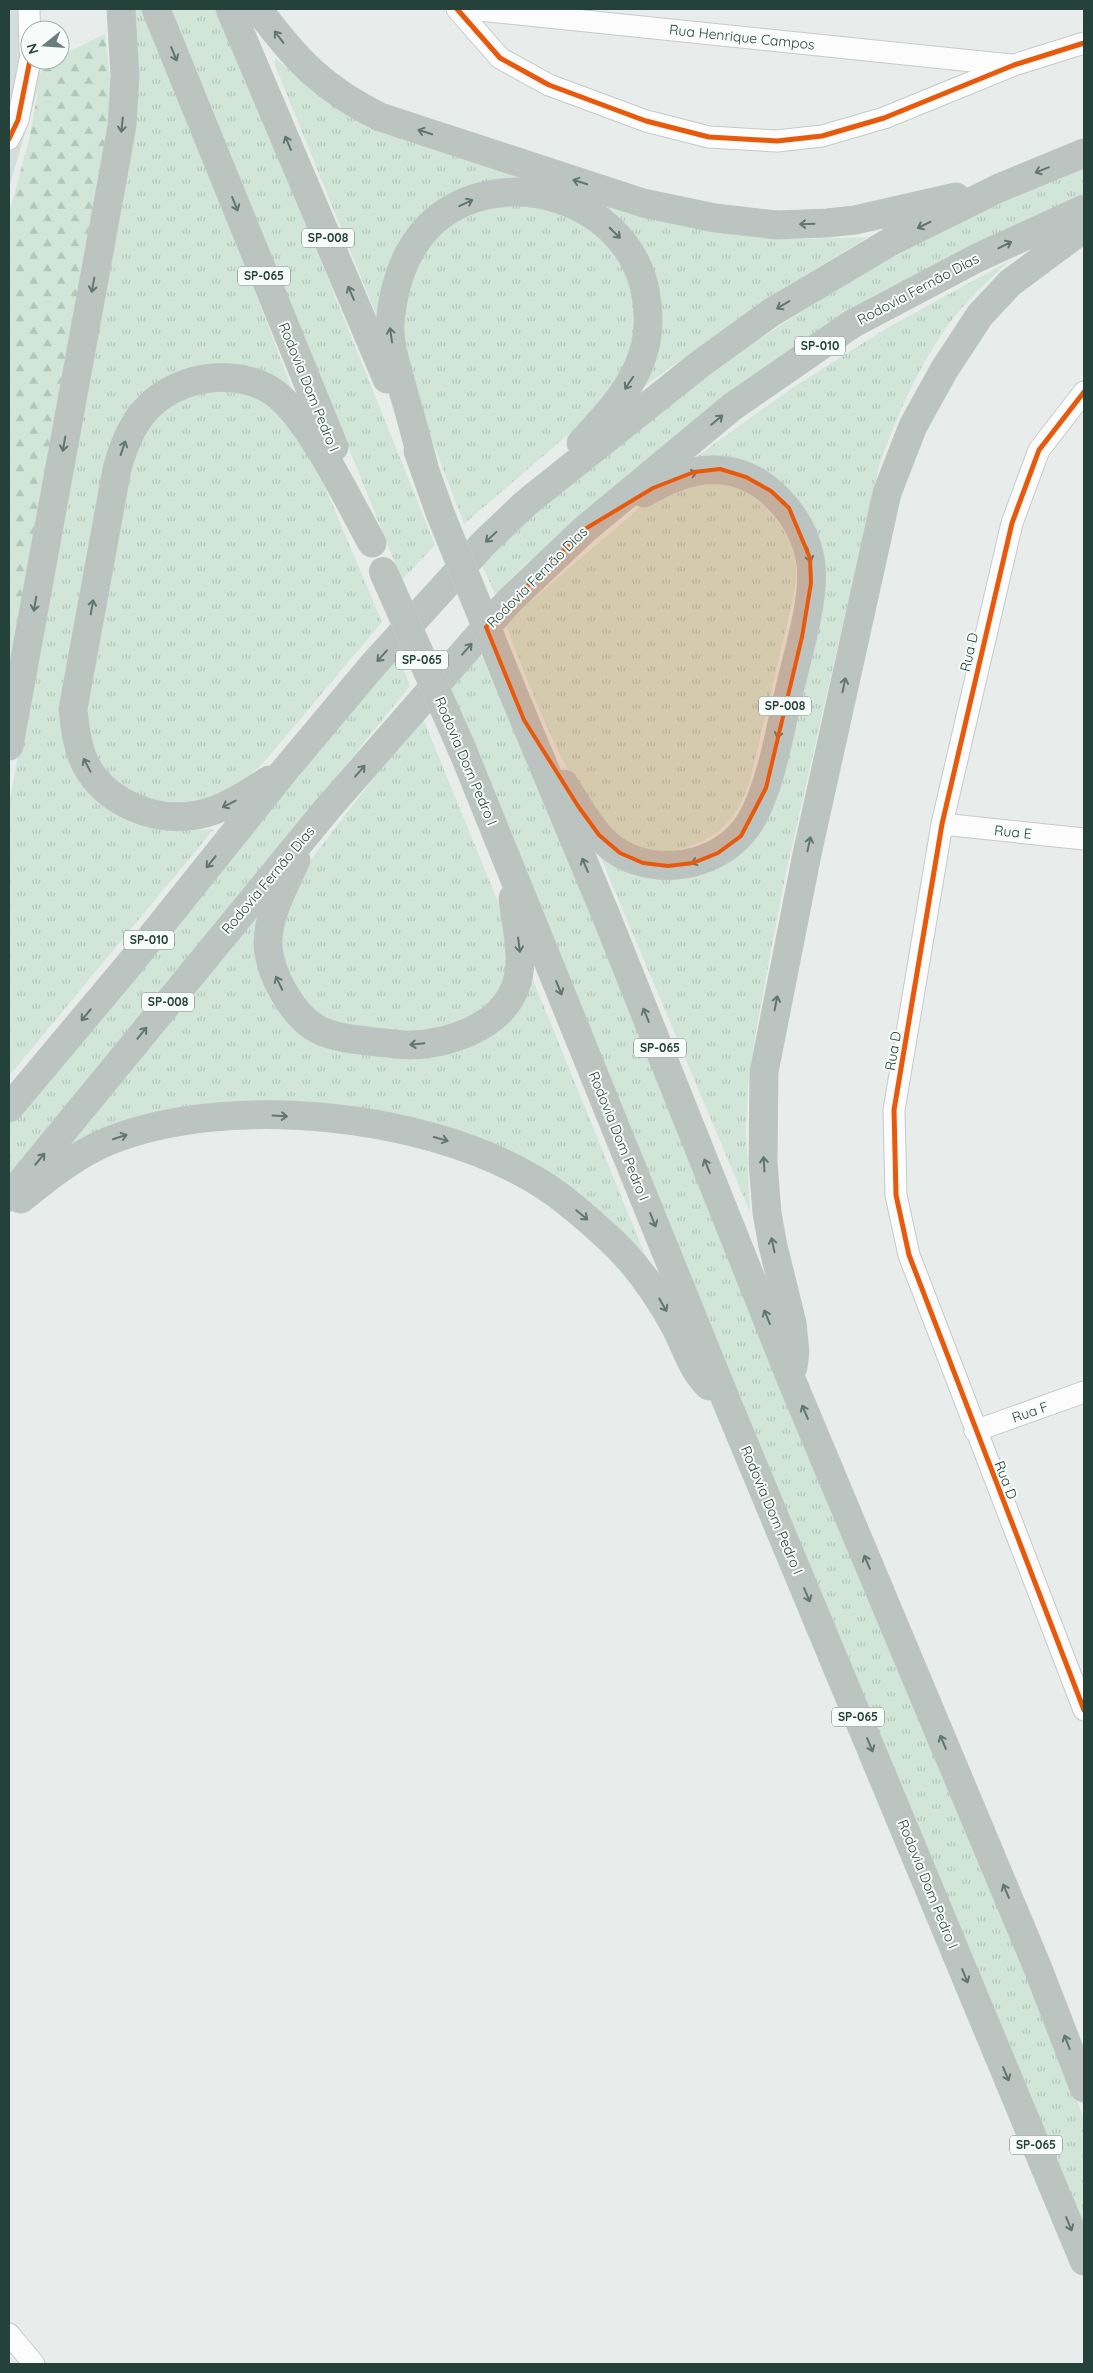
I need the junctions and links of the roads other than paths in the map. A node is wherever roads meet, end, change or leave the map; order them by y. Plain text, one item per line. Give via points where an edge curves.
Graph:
1 (121, 9) edge
2 (156, 9) edge
3 (230, 9) edge
4 (258, 9) edge
5 (457, 9) edge
6 (469, 9) edge
7 (1084, 44) edge
8 (1014, 65) junction
9 (28, 70) edge
10 (9, 139) edge
11 (1084, 153) edge
12 (999, 188) junction
13 (1084, 209) edge
14 (1084, 228) edge
15 (1084, 392) edge
16 (424, 467) junction
17 (526, 503) junction
18 (585, 529) junction
19 (372, 542) junction
20 (520, 710) junction
21 (9, 746) edge
22 (285, 770) junction
23 (328, 808) junction
24 (942, 824) junction
25 (1084, 839) edge
26 (508, 862) junction
27 (9, 1108) edge
28 (9, 1197) edge
29 (9, 1209) edge
30 (791, 1379) junction
31 (1084, 1392) edge
32 (728, 1405) junction
33 (975, 1431) junction
34 (1084, 1710) edge
35 (1084, 2088) edge
36 (1084, 2262) edge
37 (9, 2334) edge
38 (34, 2364) edge

1 -> 21 highway via 125,76 122,126
2 -> 19 highway, Rodovia Dom Pedro I / SP-065
16 -> 3 highway, SP-008
12 -> 4 highway via 855,220 777,225 715,218 643,202 380,117 352,104 301,64
5 - 8 street via 500,58 549,85 646,121 709,137 777,141 822,136 884,118
6 - 8 street, Rua Henrique Campos
7 - 8 street
9 - 10 street via 18,120
11 -> 12 highway, SP-010
12 -> 17 highway, SP-010 via 890,242 772,312 700,364
18 -> 13 highway, Rodovia Fernão Dias / SP-010 via 732,407 852,324 977,258
30 -> 14 highway via 795,1352 792,1323 767,1213 763,1162 764,1072 806,854 887,493 913,426 980,315 1010,283
15 - 24 street, Rua D via 1040,450 1012,523
16 -> 17 highway via 394,357 390,326 393,294 412,248 428,227 447,212 494,194 520,191 548,195 574,204 618,234 642,276 649,304 644,353 620,396
16 - 20 highway, SP-008, bridge
17 -> 22 highway, SP-010 via 484,543 380,658
18 -> 20 highway, SP-008 via 653,488 694,472 720,470 746,477 789,508 808,550 811,583 802,637 766,788 754,816 740,836 718,853 693,863 668,866 643,863 620,853 599,836
23 -> 18 highway, Rodovia Fernão Dias / SP-008 via 509,601
22 -> 19 highway via 219,808 176,817 136,809 96,781 86,764 77,742 73,709 124,444 136,420 155,400 175,387 215,377 256,383 273,392 306,427
19 - 26 highway, Rodovia Dom Pedro I / SP-065, bridge
30 -> 20 highway, SP-065 via 609,922
22 -> 27 highway, SP-010
26 -> 23 highway via 521,963 515,988 504,1007 485,1024 434,1042 410,1045 349,1040 316,1028 293,1008 277,979 268,947 271,917 296,860
28 -> 23 highway, Rodovia Fernão Dias / SP-008
24 - 25 street, Rua E
24 - 33 street, Rua D via 894,1110 896,1195 909,1255
26 -> 32 highway, Rodovia Dom Pedro I / SP-065
29 -> 32 highway via 84,1153 110,1140 174,1122 247,1116 324,1118 398,1127 488,1156 531,1177 603,1232 661,1300 687,1356 705,1382
35 -> 30 highway, SP-065 via 1037,1966
31 - 33 street, Rua F
32 -> 36 highway, Rodovia Dom Pedro I / SP-065
33 - 34 street, Rua D
37 - 38 street

